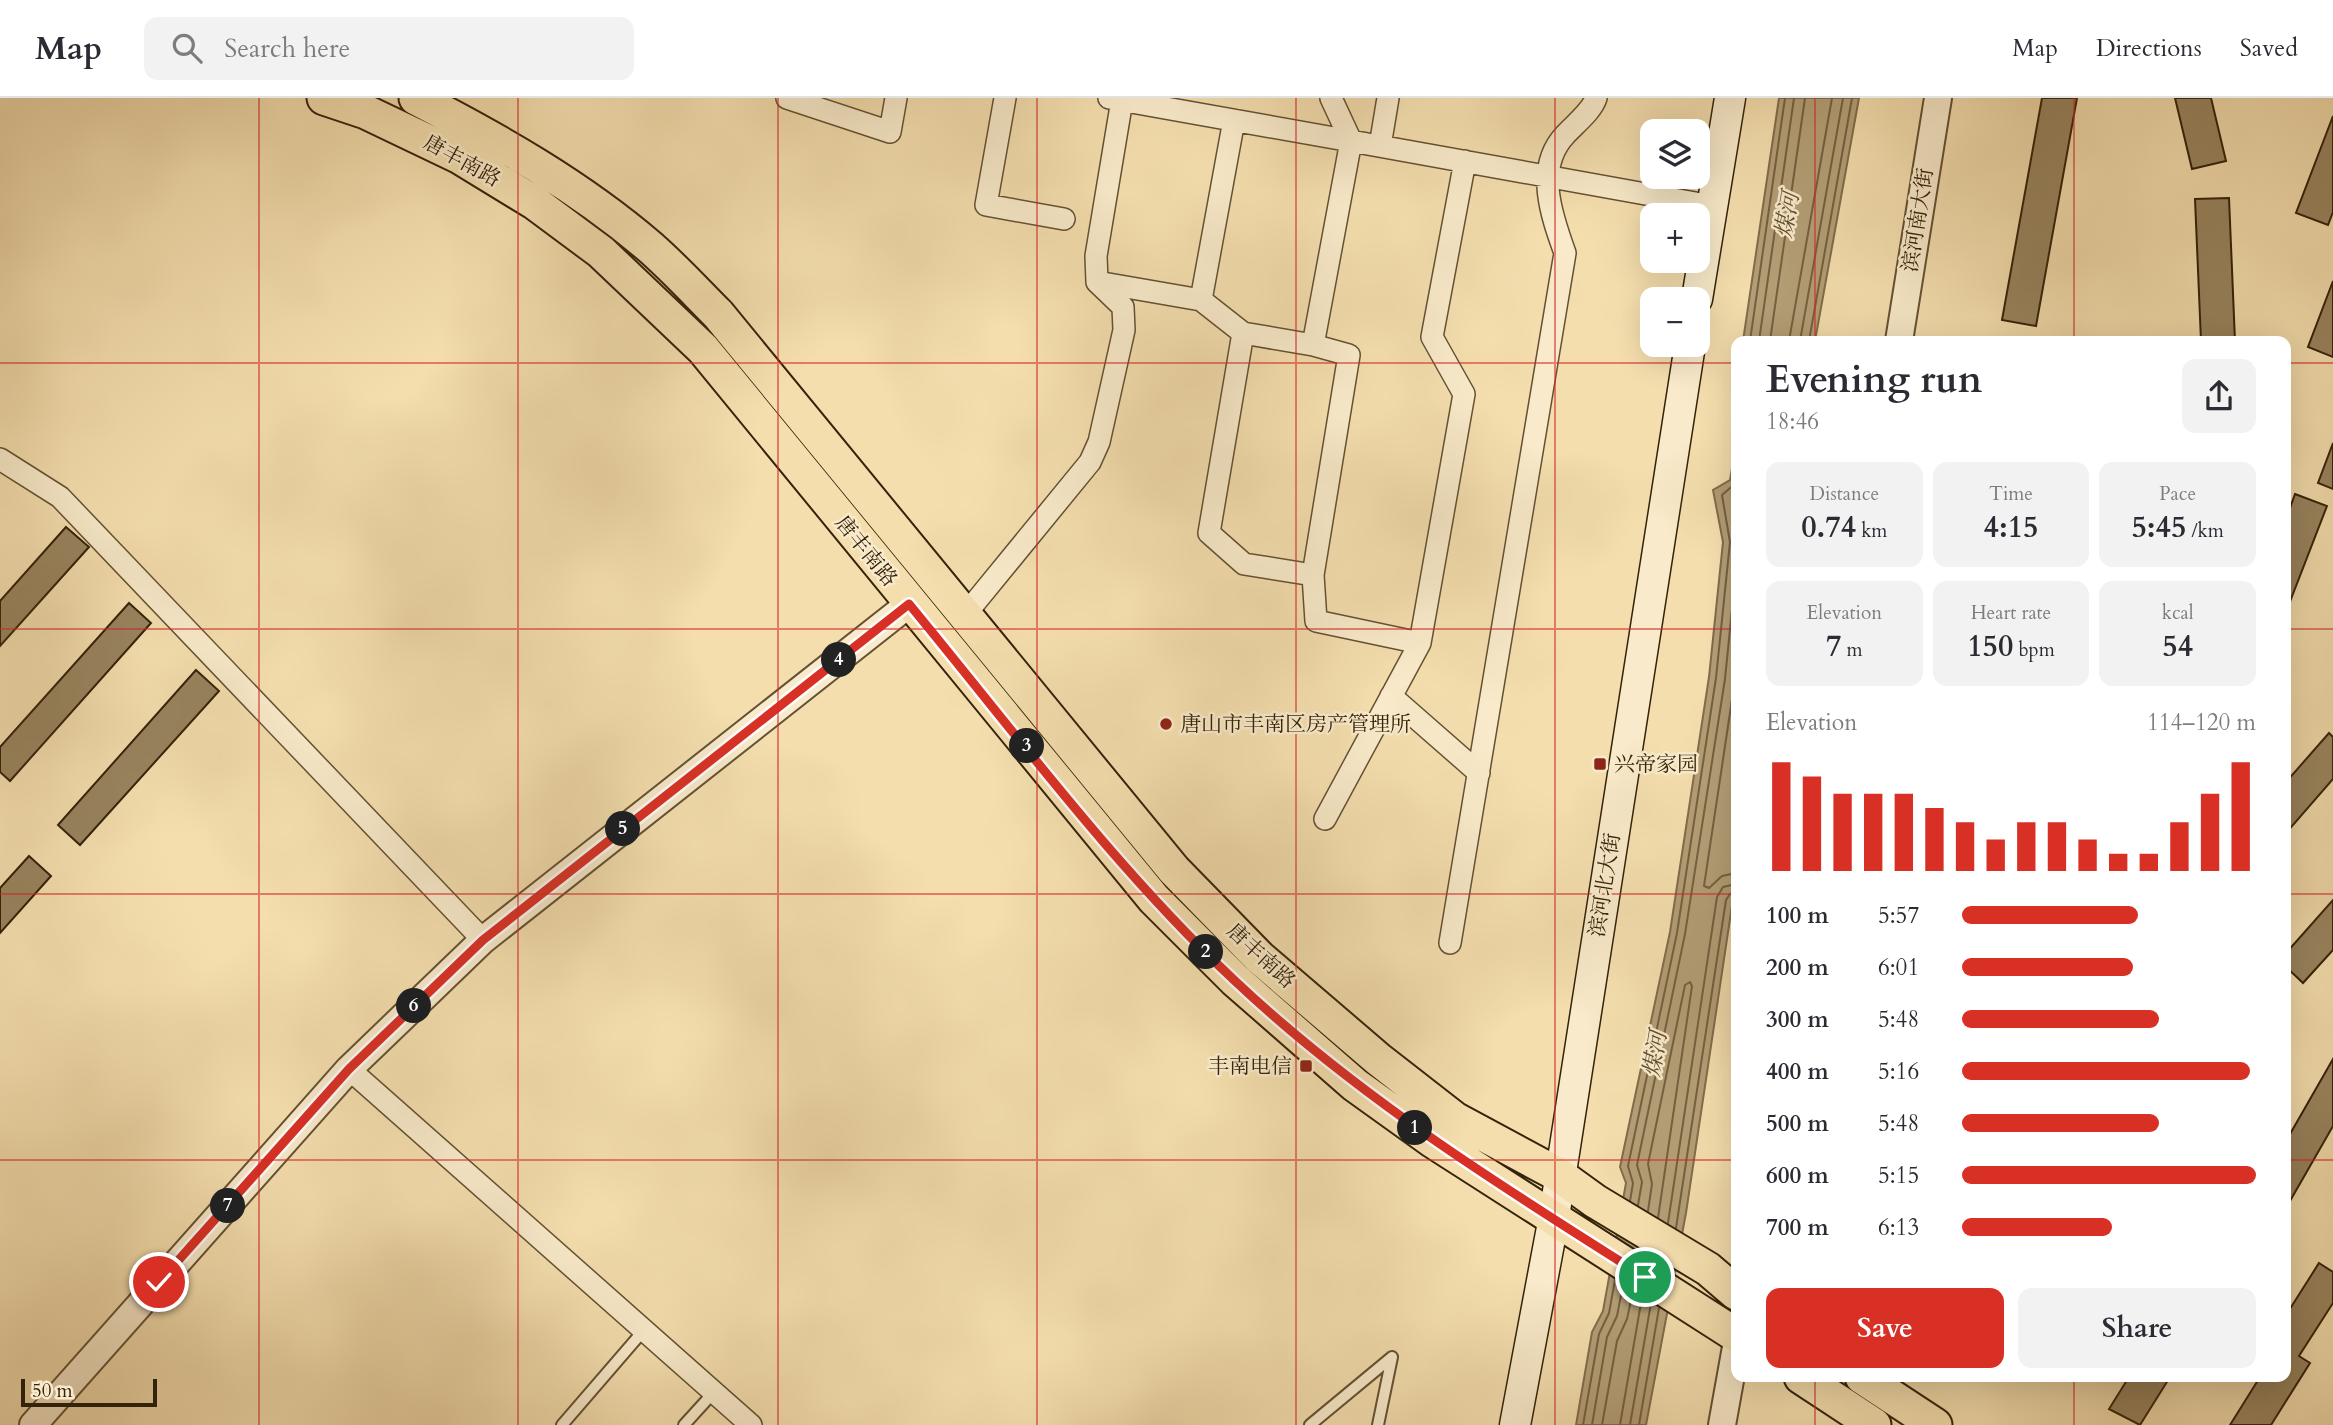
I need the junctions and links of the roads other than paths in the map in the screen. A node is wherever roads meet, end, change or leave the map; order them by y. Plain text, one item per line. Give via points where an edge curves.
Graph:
1 (324, 98) edge
2 (416, 98) edge
3 (787, 98) edge
4 (896, 98) edge
5 (1005, 98) edge
6 (1331, 98) edge
7 (1388, 98) edge
8 (1596, 98) edge
9 (1730, 98) edge
10 (1938, 98) edge
11 (1116, 99) edge
12 (1234, 120) junction
13 (1351, 141) junction
14 (1380, 146) junction
15 (1465, 161) junction
16 (1547, 176) junction
17 (1712, 206) junction
18 (1064, 219) dead end
19 (1097, 282) junction
20 (1699, 287) edge
21 (1201, 300) junction
22 (1243, 334) junction
23 (1900, 336) edge
24 (1313, 345) junction
25 (1688, 357) edge
26 (0, 459) edge
27 (1313, 575) junction
28 (909, 604) junction
29 (964, 616) junction
30 (1420, 643) junction
31 (1391, 696) junction
32 (1479, 773) junction
33 (1325, 819) dead end
34 (483, 940) junction
35 (1450, 943) dead end
36 (349, 1069) junction
37 (1559, 1175) junction
38 (1553, 1217) junction
39 (1731, 1289) edge
40 (644, 1330) junction
41 (1731, 1332) edge
42 (1731, 1375) edge
43 (1809, 1382) edge
44 (1870, 1382) edge
45 (714, 1392) junction
46 (33, 1425) edge
47 (562, 1425) edge
48 (684, 1425) edge
49 (751, 1425) edge
50 (1310, 1425) edge
51 (1378, 1425) edge
52 (1515, 1425) edge
53 (1722, 1425) edge
54 (1874, 1425) edge
55 (1934, 1425) edge

1 - 28 main road, 唐丰南路 via 366,112 458,156 535,202 601,252 703,349
2 - 29 main road, 唐丰南路 via 490,137 650,247 718,314
3 - 4 street via 890,132
5 - 18 street via 986,205
6 - 13 street
7 - 14 street
8 - 16 street via 1561,139
9 - 17 main road
10 - 23 street, 滨河南大街
11 - 12 street
11 - 19 street via 1096,256
12 - 13 street
12 - 21 street
13 - 14 street
13 - 24 street
14 - 15 street
15 - 16 street
15 - 30 street via 1432,337 1464,394
16 - 17 street
16 - 32 street via 1551,215 1565,253
17 - 20 main road
19 - 21 street
19 - 29 street via 1123,307 1124,330 1099,442 1079,477
21 - 22 street
22 - 24 street
22 - 27 street via 1209,533 1244,564
24 - 27 street via 1349,355
25 - 37 main road, 滨河北大街
26 - 34 street via 60,496
27 - 30 street via 1316,621
28 - 34 street
28 - 38 main road, 唐丰南路 via 1154,899 1235,981 1355,1085
29 - 37 main road, 唐丰南路 via 1174,870 1259,957 1455,1119
30 - 31 street
31 - 32 street
31 - 33 street
32 - 35 street
34 - 36 street
36 - 40 street
36 - 46 street
37 - 38 main road, 滨河北大街
37 - 39 main road, 唐丰南路 via 1708,1269
38 - 41 main road, 唐丰南路
38 - 52 main road, 滨河北大街
40 - 45 street
40 - 47 lane
42 - 53 street
43 - 54 main road
44 - 55 main road
45 - 48 lane
45 - 49 street
50 - 51 lane via 1392,1357

